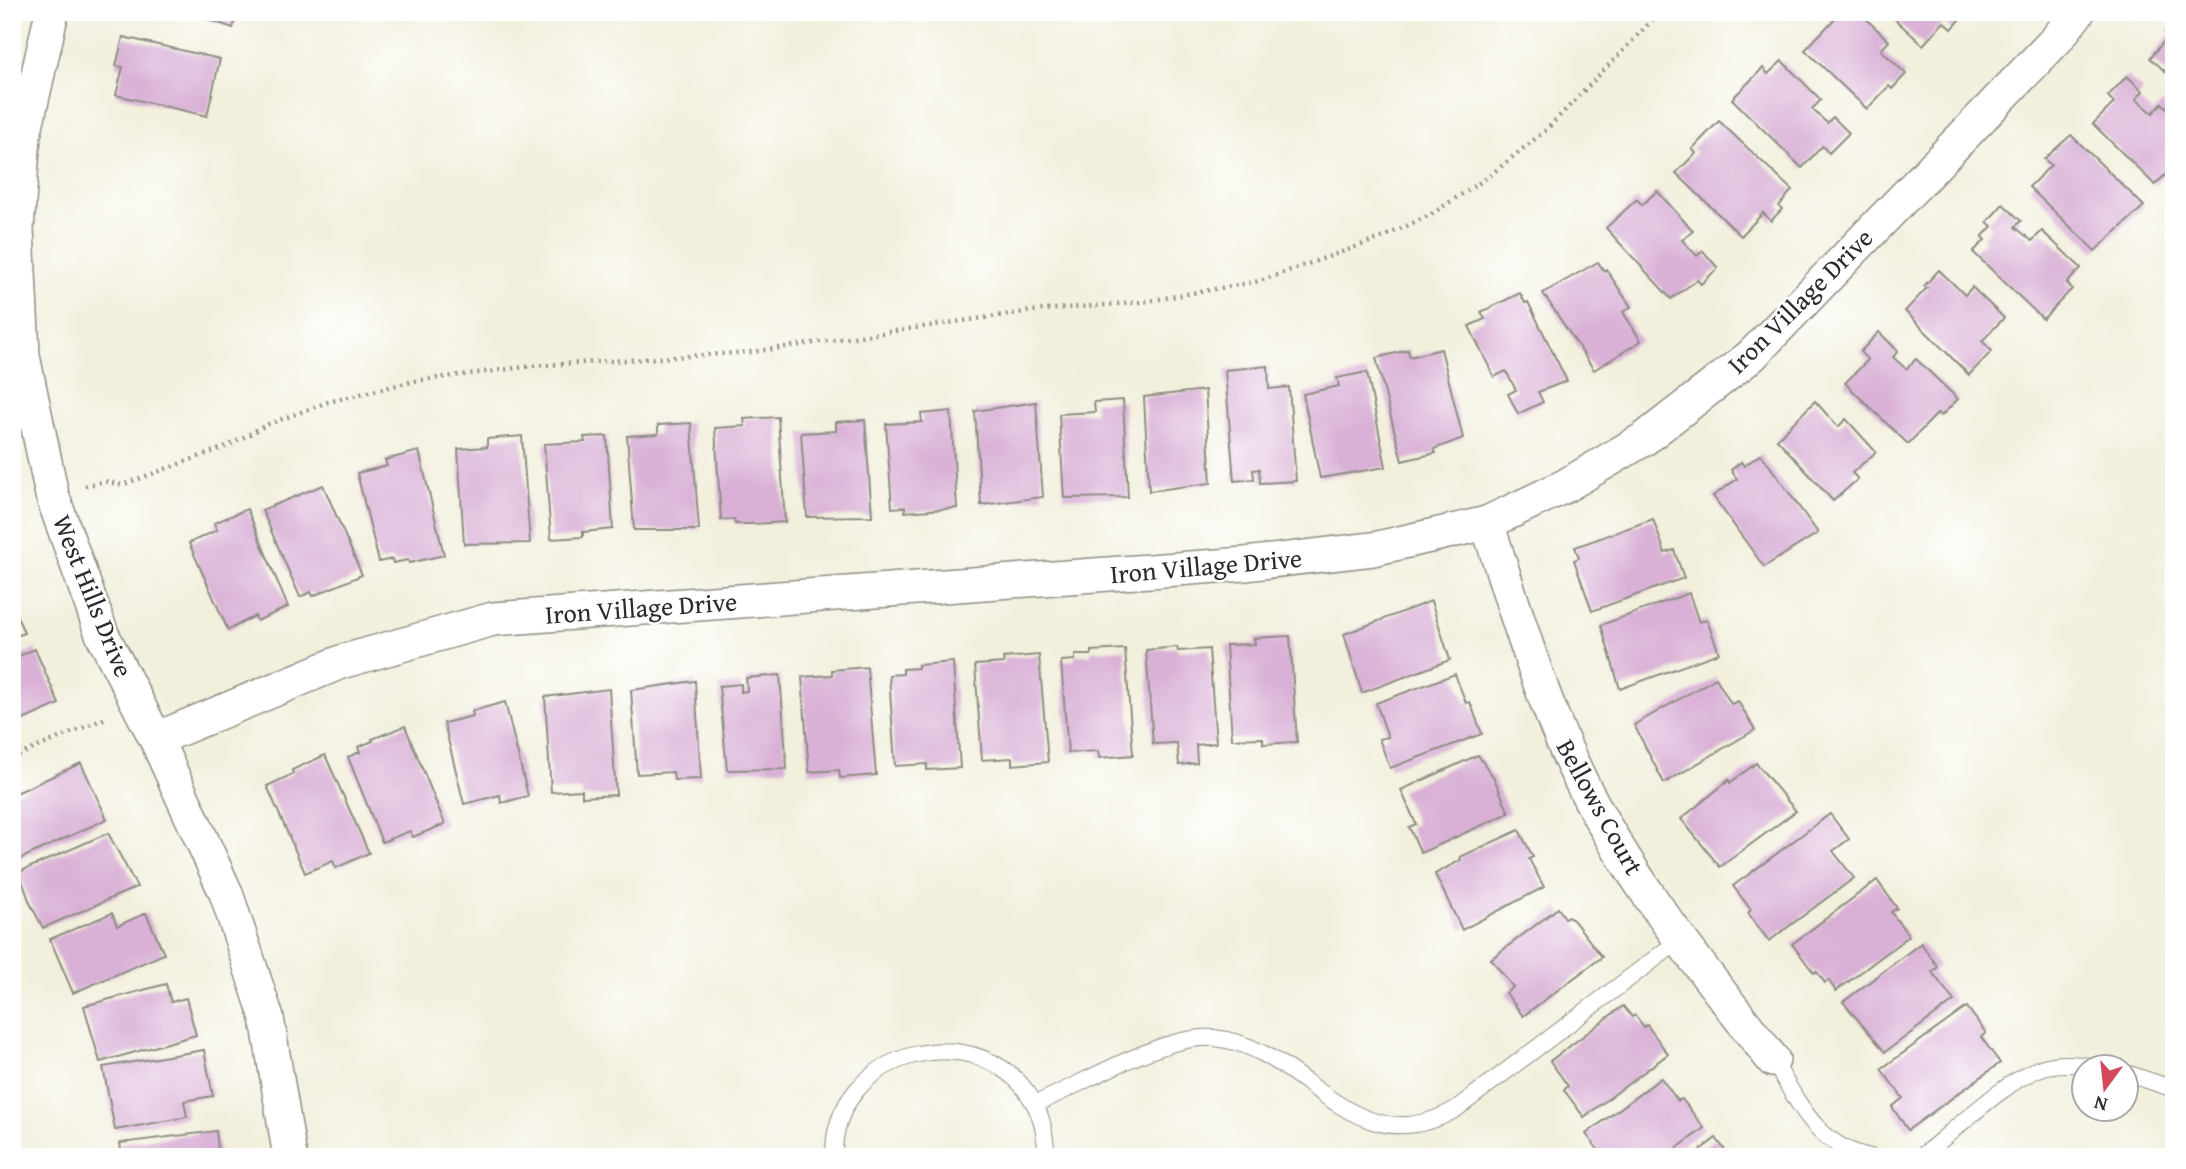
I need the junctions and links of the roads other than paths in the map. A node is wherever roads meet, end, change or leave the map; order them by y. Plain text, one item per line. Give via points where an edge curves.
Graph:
1 (52, 12) edge
2 (2078, 12) edge
3 (1487, 523) junction
4 (156, 739) junction
5 (1681, 939) junction
6 (1773, 1060) joint
7 (2070, 1063) edge
8 (2140, 1078) edge
9 (2174, 1089) edge
10 (1035, 1104) junction
11 (290, 1157) edge
12 (834, 1157) edge
13 (1048, 1157) edge
14 (1871, 1157) edge
15 (1917, 1157) edge

1 - 4 street, West Hills Drive via 24,135 17,229 23,356 52,495 102,634
2 - 3 street, Iron Village Drive via 1751,356 1644,439 1564,486
3 - 4 street, Iron Village Drive via 1373,549 1245,565 494,619 341,662
3 - 5 street, Bellows Court via 1560,735 1638,878
4 - 11 street, West Hills Drive via 226,893 263,1006
5 - 6 street, Bellows Court
5 - 10 lane via 1457,1109 1418,1127 1362,1124 1255,1048 1214,1038 1178,1041
6 - 14 lane via 1814,1128 1828,1141
7 - 15 lane via 2044,1067 2021,1078
8 - 9 lane
10 - 12 lane via 1000,1067 965,1053 928,1050 892,1061 862,1083 843,1110
10 - 13 lane via 1044,1126

